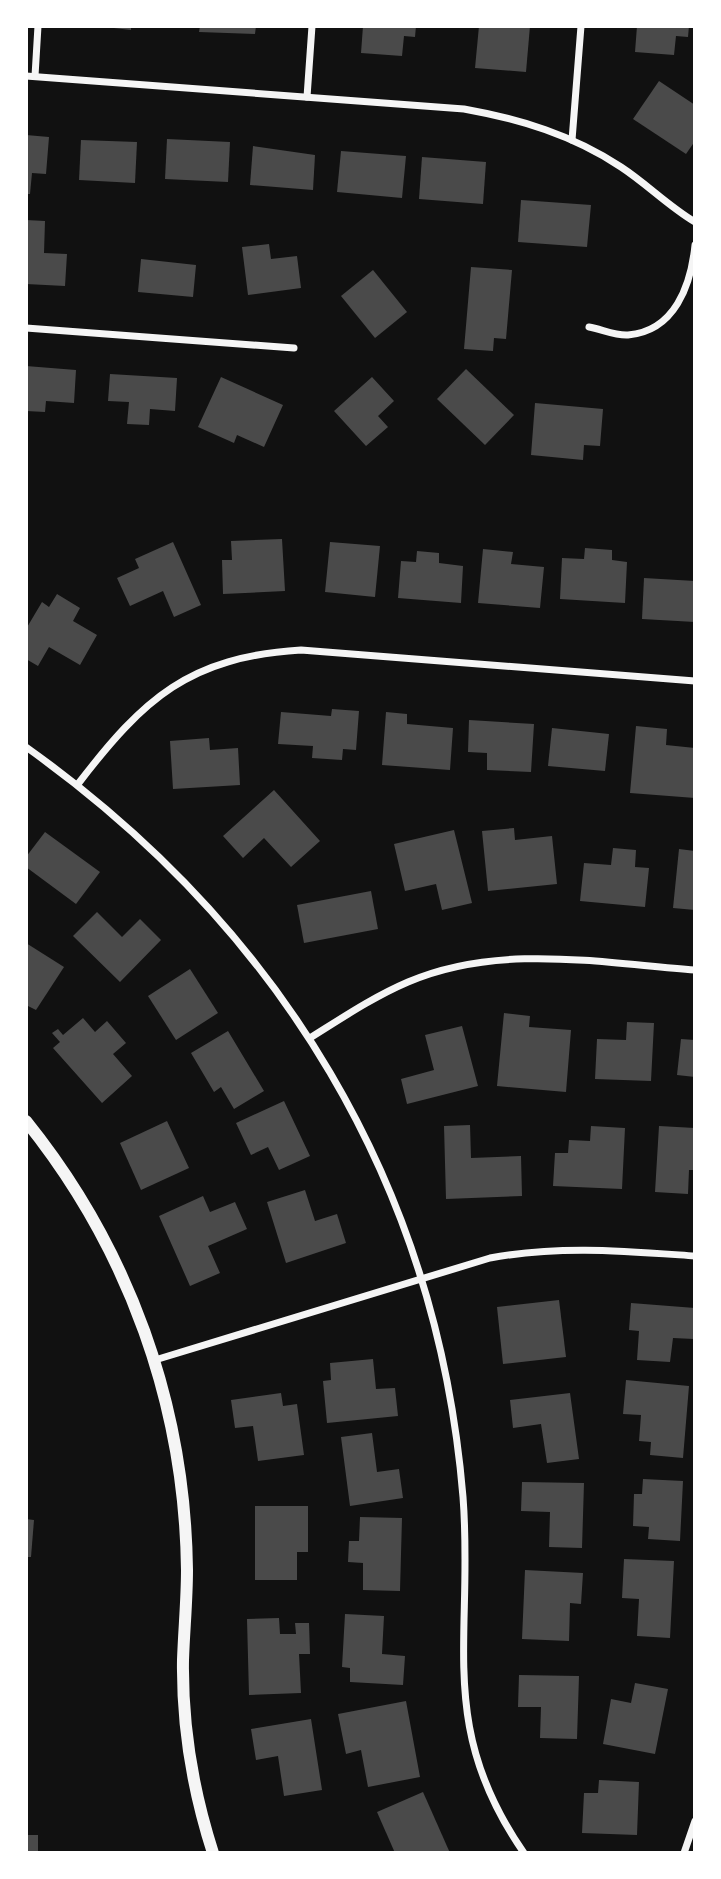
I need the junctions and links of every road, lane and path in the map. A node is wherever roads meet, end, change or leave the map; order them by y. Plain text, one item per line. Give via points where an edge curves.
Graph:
1 (38, 26) edge
2 (312, 26) edge
3 (581, 26) edge
4 (31, 76) edge
5 (307, 97) junction
6 (572, 140) junction
7 (695, 222) edge
8 (695, 245) edge
9 (589, 327) dead end
10 (26, 328) edge
11 (294, 348) dead end
12 (695, 681) edge
13 (26, 747) edge
14 (78, 784) junction
15 (695, 970) edge
16 (310, 1038) junction
17 (26, 1121) edge
18 (695, 1256) edge
19 (421, 1278) junction
20 (155, 1360) junction
21 (695, 1821) edge
22 (213, 1853) edge
23 (524, 1853) edge
24 (684, 1853) edge

1 - 4 street
2 - 5 street
3 - 6 street
4 - 5 street
5 - 6 street via 464,110 529,123
6 - 7 street via 623,168
8 - 9 street via 681,302 657,326 627,335
10 - 11 street
12 - 14 street via 302,650 265,653 230,660 165,691 136,714
13 - 14 street
14 - 16 street via 200,896 268,977
15 - 16 street via 536,958 493,960 410,981
16 - 19 street via 367,1140
17 - 20 street via 80,1196 115,1258
18 - 19 street via 576,1248 533,1250
19 - 20 street
19 - 23 street via 455,1425 465,1573 464,1709 485,1788
20 - 22 street via 184,1500 186,1726 195,1789
21 - 24 street

